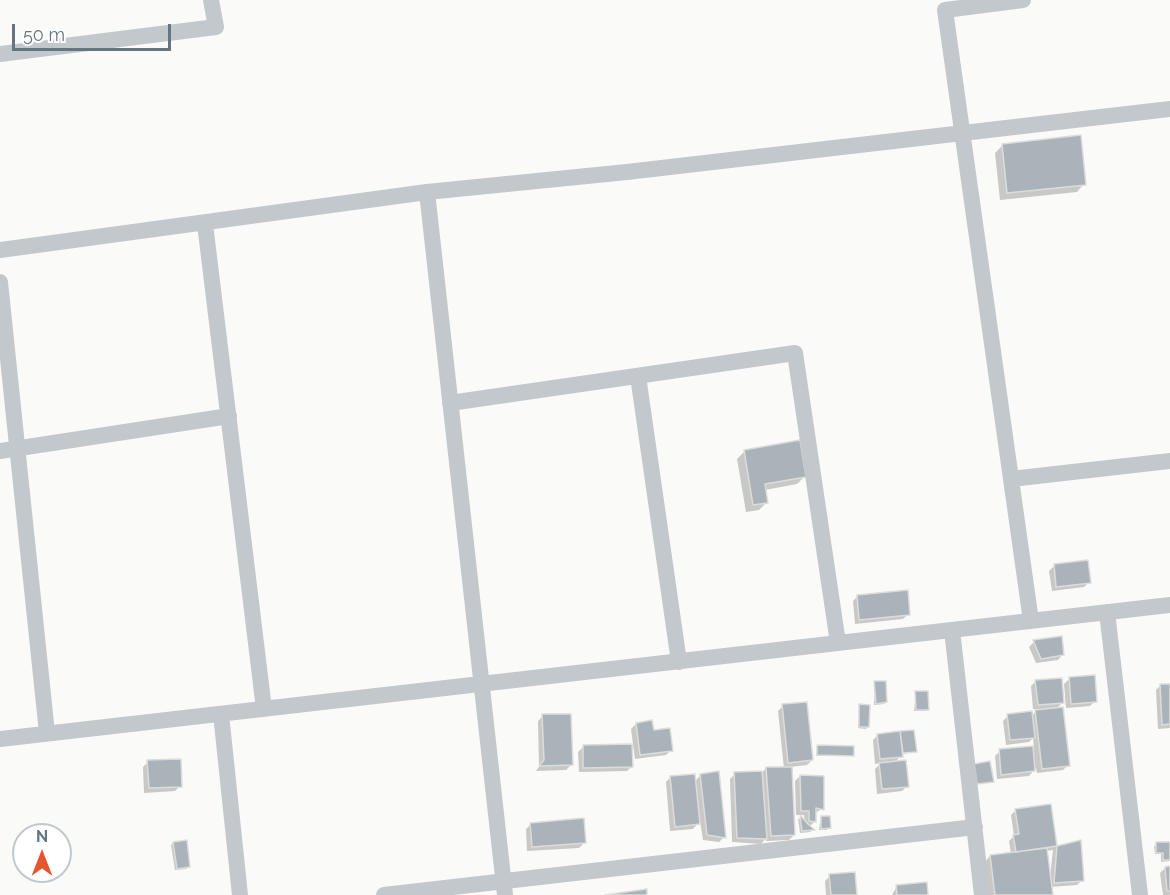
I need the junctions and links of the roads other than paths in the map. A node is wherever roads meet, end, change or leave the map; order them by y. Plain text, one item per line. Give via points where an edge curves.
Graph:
1 (211, 0) edge
2 (1023, 0) edge
3 (0, 54) edge
4 (1170, 110) edge
5 (964, 133) junction
6 (427, 192) junction
7 (205, 224) junction
8 (0, 250) edge
9 (0, 282) edge
10 (638, 376) junction
11 (450, 403) junction
12 (229, 416) junction
13 (17, 448) junction
14 (0, 451) edge
15 (1170, 461) edge
16 (1011, 478) junction
17 (1170, 605) edge
18 (1107, 612) junction
19 (1031, 621) junction
20 (952, 630) junction
21 (838, 643) junction
22 (679, 662) junction
23 (480, 684) junction
24 (264, 709) junction
25 (221, 714) junction
26 (47, 733) junction
27 (0, 739) edge
28 (975, 827) junction
29 (504, 888) edge
30 (240, 895) edge
31 (384, 895) edge
32 (982, 895) edge
33 (1140, 895) edge

1 - 3 street via 216,27
2 - 5 street via 945,10
4 - 5 street
5 - 6 street
5 - 16 street
6 - 7 street
6 - 11 street
7 - 8 street
7 - 12 street
9 - 13 street
10 - 11 street
10 - 21 street via 795,353
10 - 22 street
11 - 23 street
12 - 13 street
12 - 24 street
13 - 14 street
13 - 26 street
15 - 16 street
16 - 19 street
17 - 18 street
18 - 19 street
18 - 33 street
19 - 20 street
20 - 21 street
20 - 28 street
21 - 22 street
22 - 23 street
23 - 24 street
23 - 29 street
24 - 25 street
25 - 26 street
25 - 30 street
26 - 27 street
28 - 29 street
28 - 32 street
29 - 31 street

